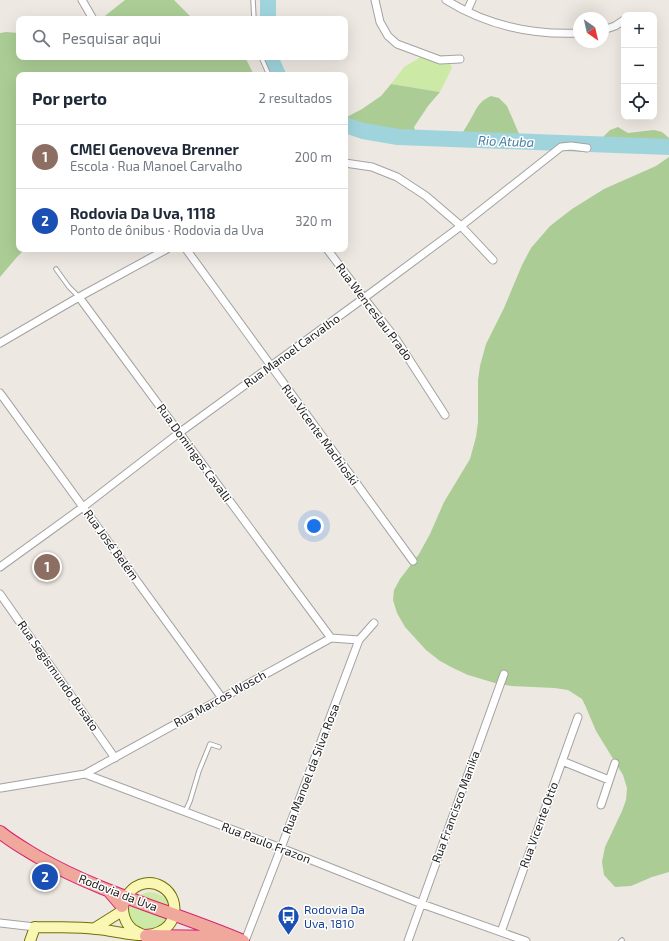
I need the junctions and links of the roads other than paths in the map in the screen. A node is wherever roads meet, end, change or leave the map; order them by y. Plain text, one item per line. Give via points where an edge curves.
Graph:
1 (82, 0) edge
2 (253, 0) edge
3 (375, 0) edge
4 (446, 0) edge
5 (472, 0) edge
6 (467, 11) junction
7 (91, 16) edge
8 (254, 16) edge
9 (621, 22) edge
10 (609, 28) edge
11 (573, 33) edge
12 (460, 59) dead end
13 (262, 60) edge
14 (268, 72) edge
15 (587, 148) dead end
16 (348, 163) edge
17 (461, 226) junction
18 (162, 252) edge
19 (188, 252) edge
20 (329, 252) edge
21 (493, 260) dead end
22 (56, 269) dead end
23 (79, 297) junction
24 (364, 298) junction
25 (0, 343) edge
26 (270, 367) junction
27 (0, 393) edge
28 (445, 415) dead end
29 (179, 433) junction
30 (83, 507) junction
31 (413, 562) dead end
32 (0, 567) edge
33 (0, 594) edge
34 (374, 623) dead end
35 (331, 638) junction
36 (359, 640) junction
37 (504, 674) dead end
38 (222, 698) junction
39 (578, 717) dead end
40 (219, 747) dead end
41 (115, 758) junction
42 (562, 761) junction
43 (615, 763) dead end
44 (84, 774) junction
45 (609, 780) junction
46 (1, 788) edge
47 (601, 805) dead end
48 (185, 812) junction
49 (0, 832) edge
50 (281, 848) junction
51 (124, 904) junction
52 (422, 904) junction
53 (174, 914) junction
54 (0, 923) edge
55 (35, 927) junction
56 (95, 928) junction
57 (501, 932) junction
58 (146, 936) junction
59 (193, 939) edge
60 (238, 940) edge
61 (30, 941) edge
62 (408, 941) edge
63 (526, 941) edge

1 - 7 street
2 - 8 lane
3 - 12 street via 380,22 388,36 397,44 440,60
4 - 6 street
5 - 6 street
6 - 11 street via 484,19 523,30
9 - 10 street
13 - 14 lane
15 - 17 street, Rua Manoel Carvalho via 561,147
16 - 17 street via 372,167 397,176 426,196
17 - 21 street
17 - 24 street, Rua Manoel Carvalho
18 - 23 street
19 - 26 street, Rua Vicente Machioski
20 - 24 street, Rua Wenceslau Prado
22 - 23 lane, Rua Domingos Cavalli
23 - 25 street
23 - 29 street, Rua Domingos Cavalli
24 - 26 street, Rua Manoel Carvalho
24 - 28 street, Rua Wenceslau Prado via 396,339
26 - 29 street, Rua Manoel Carvalho
26 - 31 street, Rua Vicente Machioski
27 - 30 street, Rua José Belém
29 - 30 street, Rua Manoel Carvalho
29 - 35 street, Rua Domingos Cavalli
30 - 32 street, Rua Manoel Carvalho
30 - 38 street, Rua José Belém
33 - 41 street, Rua Segismundo Busato
34 - 36 street, Rua Manoel da Silva Rosa
35 - 36 street
35 - 38 street, Rua Marcos Wosch
36 - 50 street, Rua Manoel da Silva Rosa
37 - 52 street, Rua Francisco Manika
38 - 41 street, Rua Marcos Wosch
39 - 42 street, Rua Vicente Otto
40 - 48 lane via 210,744
41 - 44 street, Rua Marcos Wosch
42 - 45 street
42 - 57 street, Rua Vicente Otto
43 - 45 street
44 - 46 street
44 - 48 street, Rua Paulo Frazon
45 - 47 street
48 - 50 street, Rua Paulo Frazon
49 - 51 highway, Rodovia da Uva via 9,840 60,869 108,890
50 - 52 street, Rua Paulo Frazon
50 - 60 street, Rua Manoel da Silva Rosa
51 - 53 highway, Rodovia da Uva
51 - 53 main road via 132,889 139,884 155,883 162,886 173,898
51 - 56 main road
51 - 58 main road via 126,922 132,929
52 - 57 street, Rua Paulo Frazon
52 - 62 street, Rua Francisco Manika
53 - 58 main road via 165,929
53 - 60 highway, Rodovia da Uva
54 - 55 street
55 - 56 main road
55 - 61 main road
56 - 58 main road
57 - 63 street, Rua Paulo Frazon
58 - 59 highway
59 - 60 highway

